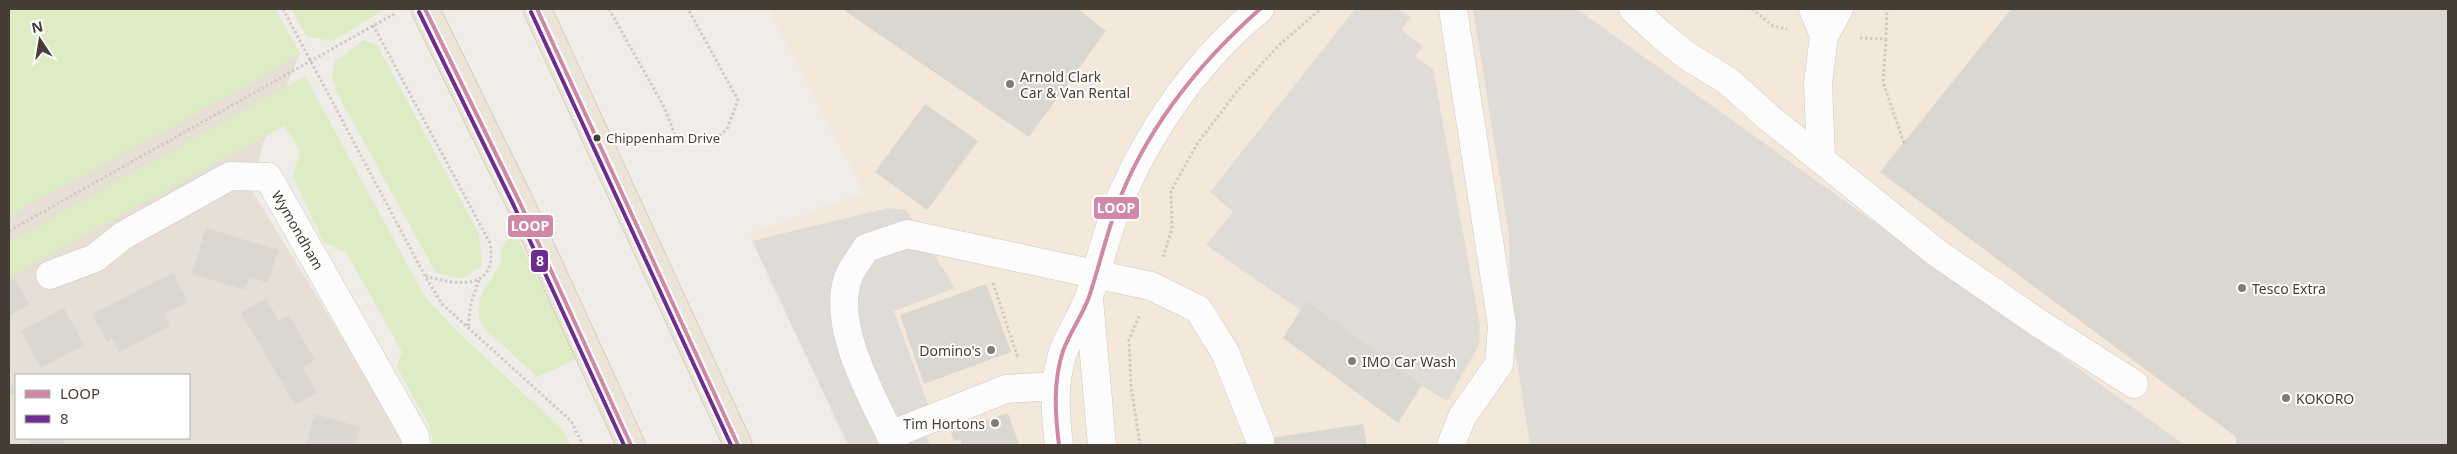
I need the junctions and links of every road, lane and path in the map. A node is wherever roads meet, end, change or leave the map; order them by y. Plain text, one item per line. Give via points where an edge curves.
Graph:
1 (283, 9) edge
2 (424, 9) edge
3 (537, 9) edge
4 (608, 9) edge
5 (688, 9) edge
6 (1260, 9) edge
7 (1321, 9) edge
8 (1453, 9) edge
9 (1633, 9) edge
10 (1812, 9) edge
11 (1839, 9) edge
12 (1887, 9) edge
13 (396, 13) dead end
14 (373, 25) junction
15 (1824, 36) junction
16 (1886, 39) junction
17 (312, 61) junction
18 (1904, 143) dead end
19 (1821, 159) junction
20 (9, 231) edge
21 (982, 250) junction
22 (50, 275) dead end
23 (425, 276) junction
24 (479, 280) junction
25 (1092, 285) junction
26 (1151, 286) junction
27 (468, 327) junction
28 (2134, 384) dead end
29 (1055, 386) junction
30 (1027, 387) junction
31 (892, 440) edge
32 (1260, 440) dead end
33 (416, 445) edge
34 (583, 445) edge
35 (631, 445) edge
36 (738, 445) edge
37 (1059, 445) edge
38 (1102, 445) edge
39 (1140, 445) edge
40 (1452, 445) edge

1 - 17 path
2 - 35 highway via 520,203
3 - 36 highway
4 - 5 path via 664,107 675,135 712,142 727,128 738,100
6 - 25 street via 1245,21 1175,100 1122,194
7 - 26 path via 1273,51 1197,144 1171,191 1172,230
8 - 40 street via 1502,325 1498,364 1462,417
9 - 19 street via 1686,55 1728,81
10 - 15 street
11 - 15 street
12 - 16 path
13 - 14 path
14 - 17 path
14 - 24 path via 490,243 492,257 488,270
15 - 16 path
15 - 19 street via 1818,83
16 - 18 path via 1883,82
17 - 20 path
17 - 23 path
19 - 28 street via 1936,253
21 - 25 street
21 - 30 path
21 - 31 street via 907,234 866,248 848,277 843,314 853,350
22 - 33 street, Wymondham via 95,258 124,235 230,176 268,177 415,436
23 - 24 path via 463,284
23 - 27 path via 442,304
24 - 27 path via 471,303
25 - 26 street
25 - 29 street via 1064,352
25 - 38 street
26 - 32 street via 1198,309 1225,352
26 - 39 path via 1129,340 1131,385
27 - 34 path via 571,421
29 - 30 street
29 - 37 street
30 - 31 street via 1006,389

